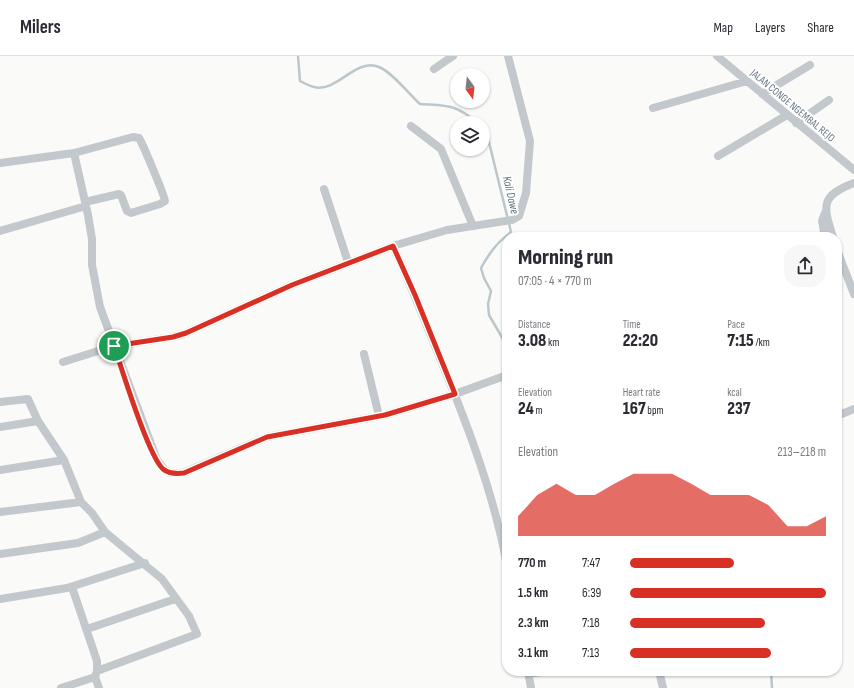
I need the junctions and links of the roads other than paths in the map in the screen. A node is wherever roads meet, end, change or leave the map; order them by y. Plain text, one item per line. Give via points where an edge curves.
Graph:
1 (453, 56) edge
2 (508, 56) edge
3 (718, 56) edge
4 (810, 65) dead end
5 (434, 69) dead end
6 (747, 81) junction
7 (762, 94) junction
8 (829, 100) dead end
9 (653, 108) dead end
10 (788, 115) junction
11 (796, 123) junction
12 (411, 126) dead end
13 (74, 153) junction
14 (718, 156) dead end
15 (0, 163) edge
16 (854, 170) edge
17 (854, 183) edge
18 (324, 189) dead end
19 (85, 204) junction
20 (825, 213) junction
21 (473, 226) junction
22 (0, 231) edge
23 (824, 232) edge
24 (831, 232) edge
25 (393, 246) junction
26 (348, 262) junction
27 (842, 263) edge
28 (854, 294) edge
29 (114, 346) junction
30 (364, 354) dead end
31 (63, 362) dead end
32 (502, 377) edge
33 (455, 394) junction
34 (0, 402) edge
35 (854, 409) edge
36 (842, 414) edge
37 (379, 416) junction
38 (38, 421) junction
39 (0, 427) edge
40 (64, 460) junction
41 (0, 470) edge
42 (81, 502) junction
43 (0, 512) edge
44 (105, 532) junction
45 (502, 538) edge
46 (0, 554) edge
47 (145, 563) junction
48 (72, 587) junction
49 (0, 599) edge
50 (175, 599) junction
51 (87, 629) junction
52 (96, 674) junction
53 (529, 676) edge
54 (660, 676) edge
55 (61, 688) edge
56 (99, 688) edge
57 (531, 688) edge
58 (663, 688) edge

1 - 5 street
2 - 21 street via 530,141 526,193 521,213 512,220
3 - 6 street, JALAN CONGE NGEMBAL REJO
4 - 7 street
6 - 7 street, JALAN CONGE NGEMBAL REJO
6 - 9 street
7 - 10 street, JALAN CONGE NGEMBAL REJO
8 - 11 street
10 - 11 street, JALAN CONGE NGEMBAL REJO
10 - 14 street
11 - 16 street, JALAN CONGE NGEMBAL REJO
12 - 21 street via 441,149
13 - 15 street
13 - 19 street
13 - 19 street via 133,137 139,138 165,198 160,204 131,213 119,194
17 - 20 street via 827,200
18 - 26 street
19 - 22 street
19 - 29 street via 92,239 96,291
20 - 23 street via 822,221
20 - 24 street
21 - 25 street via 447,230
25 - 26 street
25 - 33 street
26 - 29 street via 186,333
27 - 28 street
29 - 31 street
29 - 37 street via 157,460 171,473 184,473 267,437
30 - 37 street
32 - 33 street
33 - 37 street
33 - 45 street via 480,462
34 - 38 street via 28,399
35 - 36 street
38 - 39 street
38 - 40 street
40 - 41 street
40 - 42 street
42 - 43 street
42 - 44 street
44 - 46 street via 78,544
44 - 47 street
47 - 48 street
47 - 50 street via 162,579
48 - 49 street
48 - 51 street
50 - 51 street
50 - 52 street via 189,616 197,634
51 - 52 street via 97,661
52 - 55 street
52 - 56 street
53 - 57 street
54 - 58 street

